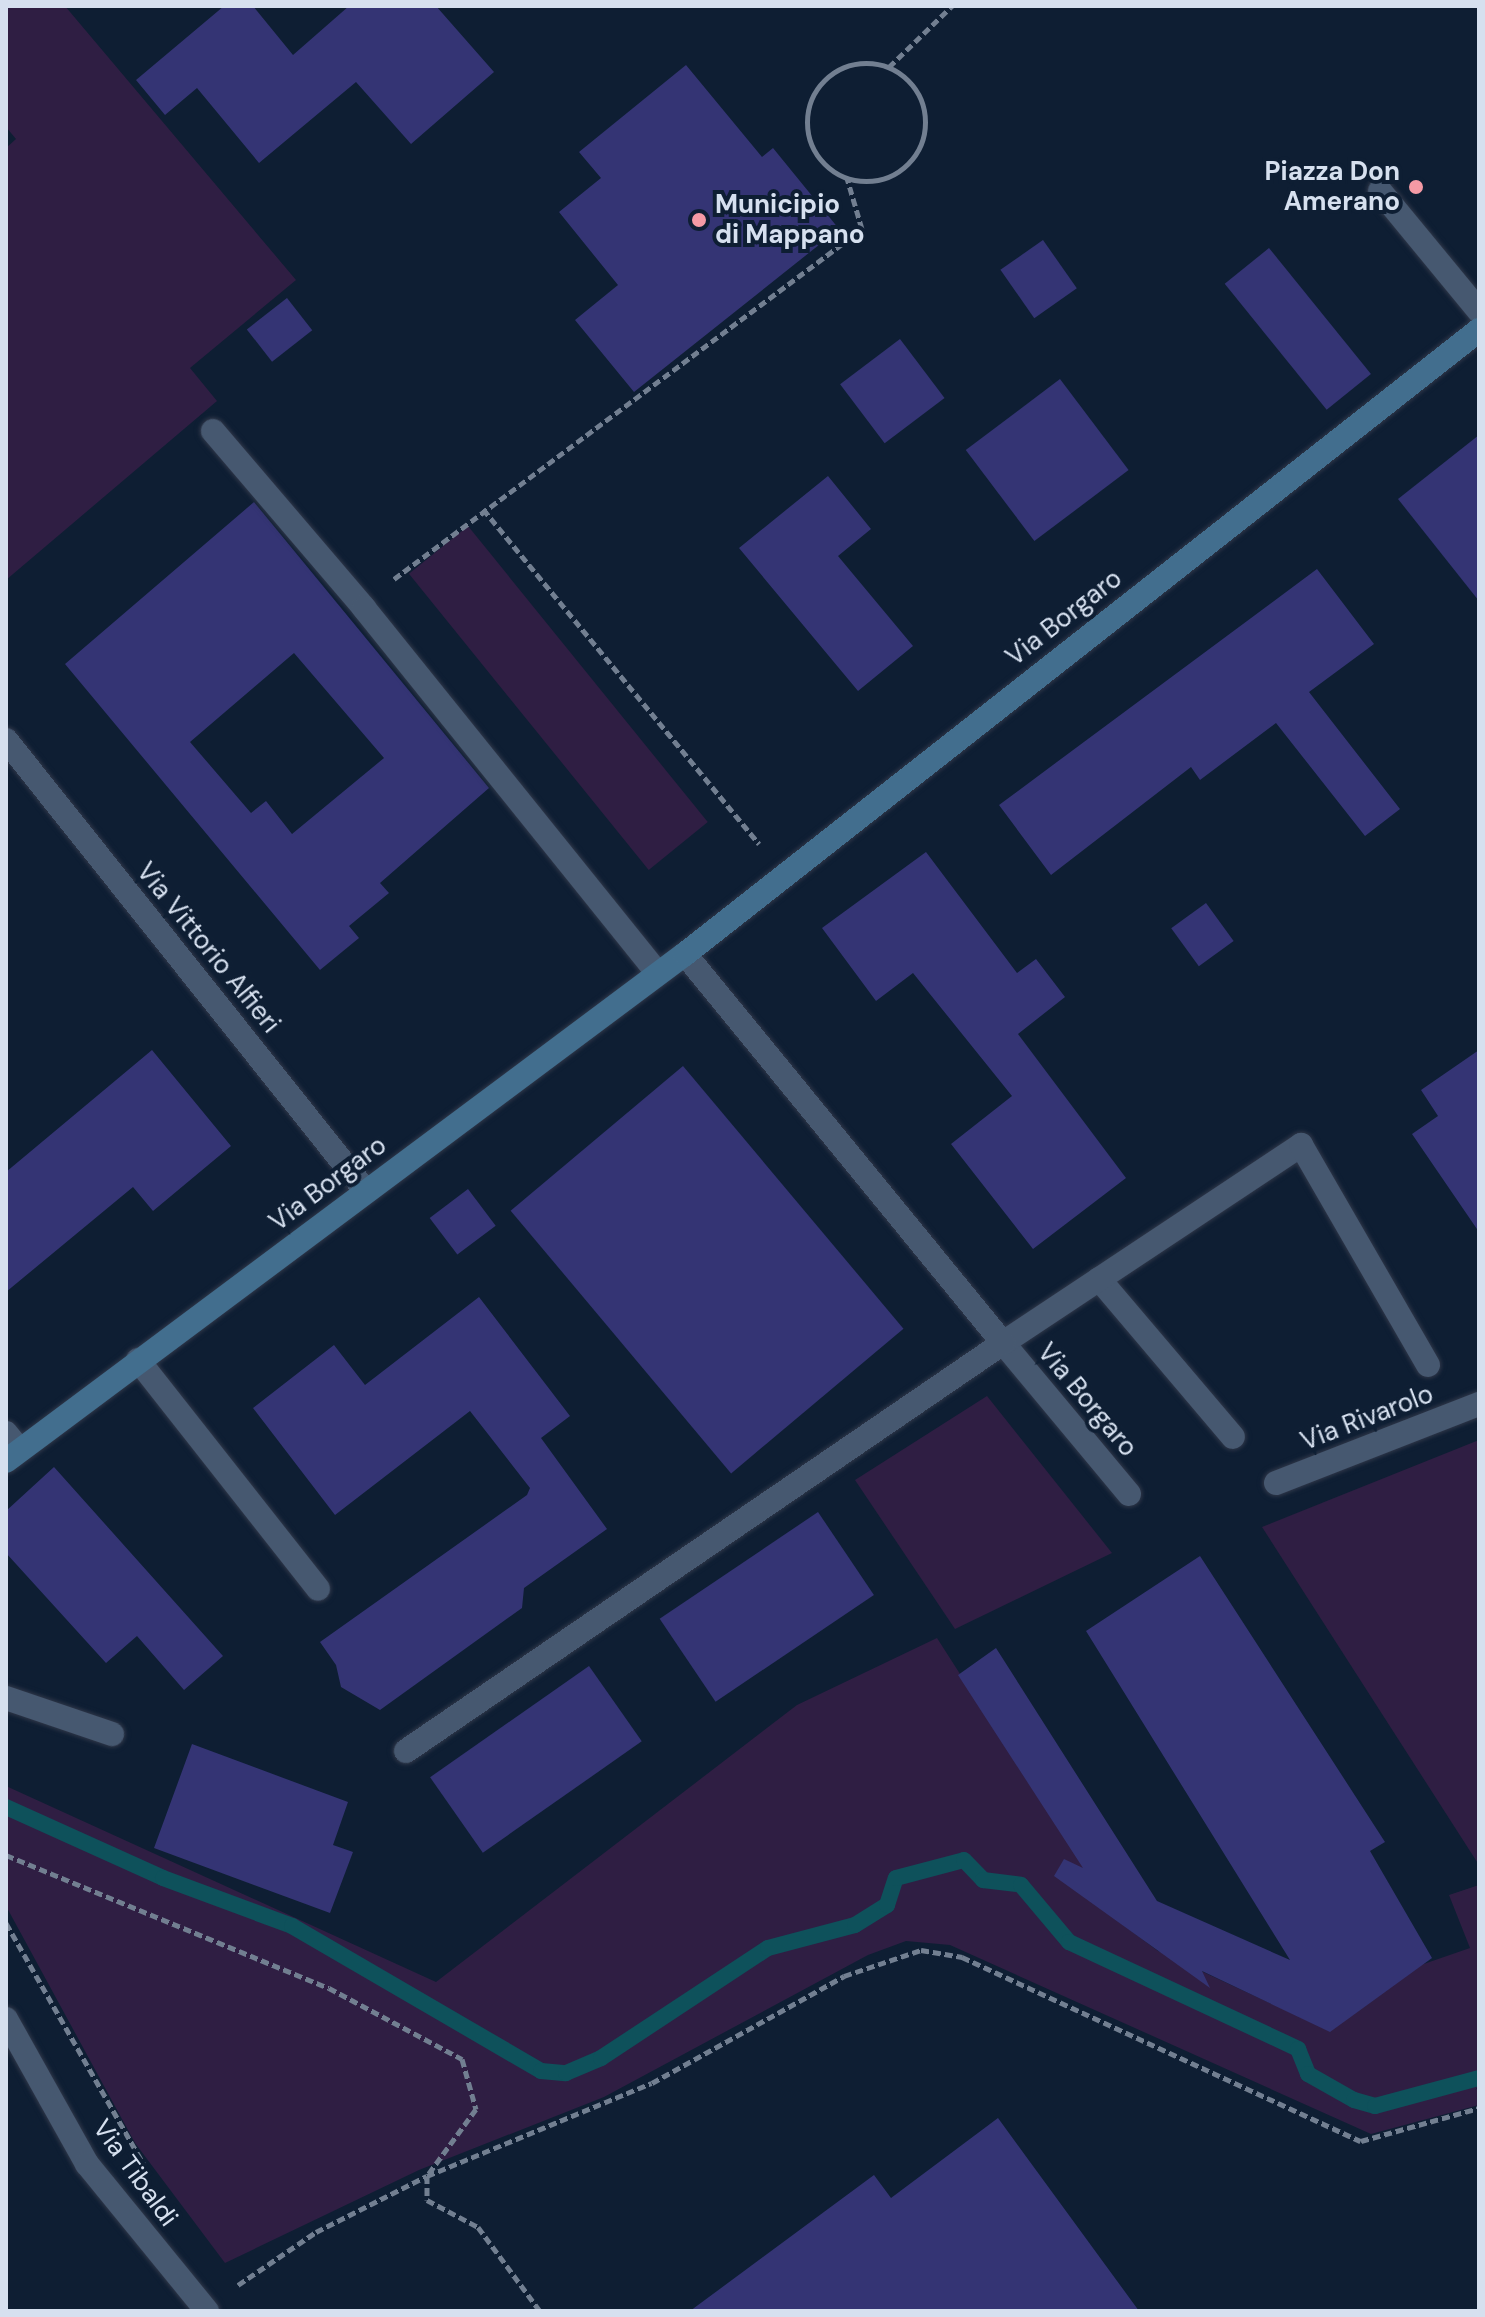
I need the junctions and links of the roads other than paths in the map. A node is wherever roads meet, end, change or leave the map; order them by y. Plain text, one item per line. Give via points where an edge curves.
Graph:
1 (1380, 191) dead end
2 (1479, 311) edge
3 (1479, 330) edge
4 (213, 431) dead end
5 (6, 740) edge
6 (685, 954) junction
7 (657, 972) junction
8 (365, 1190) junction
9 (1099, 1279) junction
10 (1003, 1343) junction
11 (138, 1360) junction
12 (1428, 1365) dead end
13 (1479, 1404) edge
14 (1233, 1437) dead end
15 (11, 1448) edge
16 (1276, 1483) dead end
17 (1129, 1494) dead end
18 (318, 1589) dead end
19 (6, 1698) edge
20 (112, 1734) dead end
21 (406, 1751) dead end
22 (6, 2019) edge
23 (202, 2310) edge

1 - 2 street
3 - 6 street, Via Borgaro
4 - 7 street via 364,608
5 - 8 street, Via Vittorio Alfieri
6 - 7 street, Via Borgaro
6 - 10 street, Via Borgaro
7 - 8 street, Via Borgaro
8 - 11 street, Via Borgaro
9 - 10 street
9 - 12 street via 1301,1145
9 - 14 street
10 - 17 street, Via Borgaro
10 - 21 street, Via Borgaro
11 - 15 street, Via Borgaro
11 - 18 street
13 - 16 street, Via Rivarolo
19 - 20 street
22 - 23 street, Via Tibaldi via 87,2164

